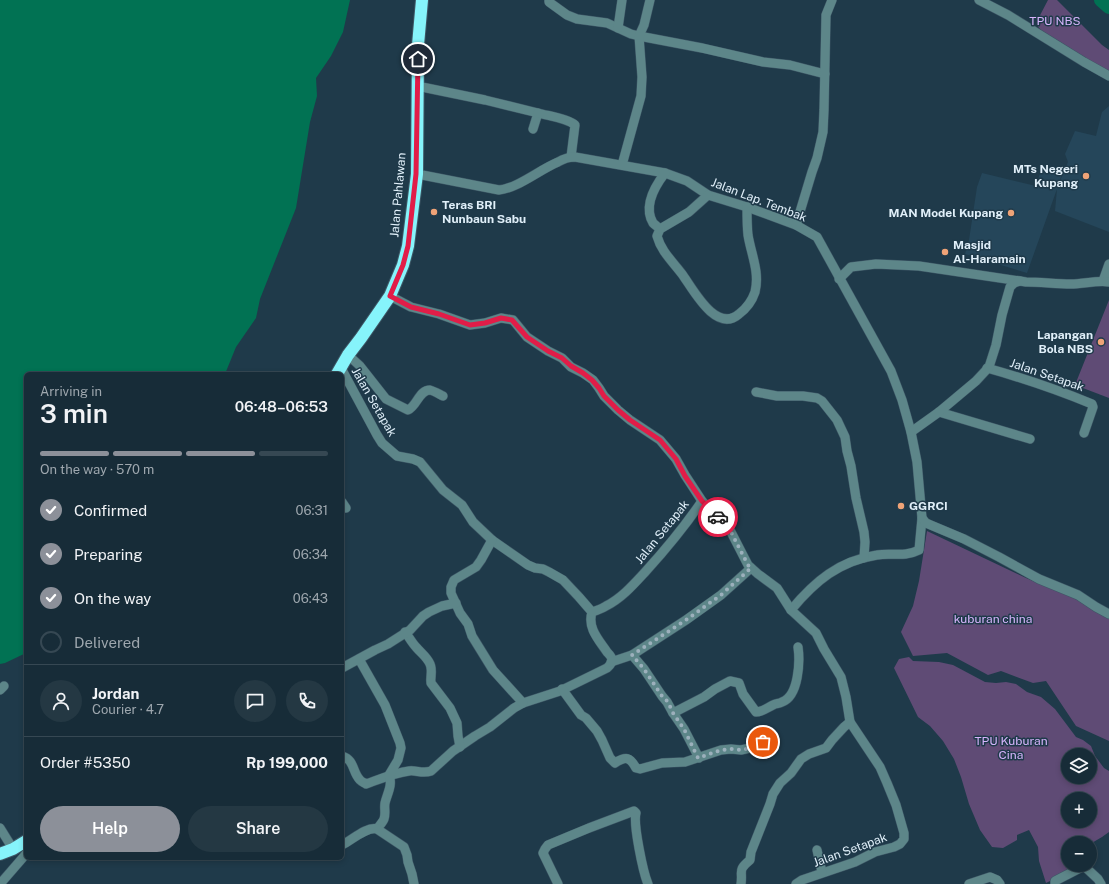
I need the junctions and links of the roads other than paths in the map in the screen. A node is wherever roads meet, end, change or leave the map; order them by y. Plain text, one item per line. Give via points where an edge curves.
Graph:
1 (422, 0) edge
2 (622, 0) edge
3 (650, 0) edge
4 (832, 0) edge
5 (979, 0) edge
6 (546, 1) edge
7 (618, 28) junction
8 (639, 36) junction
9 (825, 74) junction
10 (1109, 76) edge
11 (417, 86) junction
12 (538, 113) junction
13 (533, 129) dead end
14 (571, 157) junction
15 (622, 165) junction
16 (665, 173) junction
17 (416, 174) junction
18 (708, 195) junction
19 (747, 207) junction
20 (796, 225) junction
21 (660, 229) junction
22 (1109, 264) edge
23 (839, 279) junction
24 (1020, 280) junction
25 (1106, 282) edge
26 (390, 296) junction
27 (348, 355) junction
28 (987, 368) junction
29 (339, 371) edge
30 (344, 379) edge
31 (756, 392) dead end
32 (443, 396) dead end
33 (939, 412) junction
34 (911, 432) junction
35 (1084, 433) dead end
36 (1030, 439) dead end
37 (702, 501) junction
38 (922, 518) junction
39 (492, 540) junction
40 (864, 558) junction
41 (751, 568) junction
42 (456, 602) junction
43 (791, 610) junction
44 (592, 612) junction
45 (1109, 614) edge
46 (405, 632) junction
47 (798, 647) dead end
48 (632, 655) junction
49 (359, 659) junction
50 (611, 662) junction
51 (344, 667) edge
52 (562, 689) junction
53 (523, 703) junction
54 (673, 713) junction
55 (850, 722) junction
56 (763, 742) dead end
57 (460, 747) junction
58 (344, 757) edge
59 (698, 758) junction
60 (390, 775) junction
61 (0, 828) edge
62 (377, 829) junction
63 (24, 842) edge
64 (344, 844) edge
65 (13, 849) junction
66 (817, 850) dead end
67 (0, 854) edge
68 (24, 856) edge
69 (822, 872) junction
70 (1054, 883) edge
71 (0, 884) edge
72 (414, 884) edge
73 (558, 884) edge
74 (648, 884) edge
75 (741, 884) edge
76 (796, 884) edge
77 (969, 884) edge
78 (1000, 884) edge
79 (1101, 884) edge

1 - 11 highway, Jalan Pahlawan
2 - 7 street
3 - 8 street
4 - 9 street via 826,15
5 - 10 street
6 - 7 street via 567,15 607,23
7 - 8 street
8 - 9 street
8 - 15 street via 642,88
9 - 20 street via 821,145
11 - 12 street
11 - 17 highway, Jalan Pahlawan
12 - 13 street
12 - 14 street via 575,125
14 - 15 street, Jalan Lap. Tembak
14 - 17 street via 544,168 514,186 499,190
15 - 16 street, Jalan Lap. Tembak
16 - 18 street, Jalan Lap. Tembak via 687,181
16 - 21 street via 656,186 650,205 650,214
17 - 26 highway, Jalan Pahlawan via 408,246
18 - 19 street, Jalan Lap. Tembak
18 - 21 street via 689,212
19 - 20 street, Jalan Lap. Tembak
19 - 21 street via 748,235 756,271 755,291 745,309 731,319 723,318 706,308 698,298 659,243 656,236
20 - 23 street, Jalan Lap. Tembak via 817,237
22 - 25 street
23 - 24 street via 851,267 876,264 920,266
23 - 34 street, Jalan Lap. Tembak via 891,371
24 - 25 street via 1072,284
24 - 28 street via 1010,287 996,345
26 - 27 highway, Jalan Pahlawan
26 - 37 street via 411,307 470,325 501,318 512,320 527,337 592,380 618,410 660,440 676,459
27 - 29 highway, Jalan Pahlawan
27 - 32 street via 386,399 408,410 427,391 431,390
28 - 33 street via 976,381
28 - 35 street, Jalan Setapak via 1017,376 1092,404
30 - 39 street, Jalan Setapak via 382,443 397,456 420,462 443,490 466,509 473,522
31 - 40 street via 817,398 837,420 845,437 864,532
33 - 34 street
33 - 36 street
34 - 38 street, Jalan Lap. Tembak via 918,462
37 - 41 street, Jalan Setapak via 730,530
37 - 44 street, Jalan Setapak via 660,556 635,583 614,602
38 - 40 street, Jalan Lap. Tembak via 919,550 900,555
38 - 45 street via 932,526 1078,595
39 - 42 street via 476,567 454,580 451,593
39 - 44 street, Jalan Setapak via 535,568 543,569 563,580
40 - 43 street via 844,564 825,576 802,596
41 - 43 street, Jalan Setapak via 780,591
41 - 48 street via 721,595
42 - 46 street via 429,612
42 - 53 street via 472,636 493,670
43 - 55 street, Jalan Setapak via 816,633 841,677
44 - 50 street via 591,626 610,655
46 - 49 street
46 - 57 street via 431,665 431,683 450,708 457,723
47 - 54 street via 796,686 791,696 782,703 756,712 742,694 739,683 730,681
48 - 50 street
48 - 54 street via 668,702
49 - 51 street
49 - 60 street via 385,705 400,744 398,760
50 - 52 street via 607,668
52 - 53 street
52 - 59 street via 596,731 615,763 621,759 629,759 640,769
53 - 57 street
54 - 59 street
55 - 69 street, Jalan Setapak via 887,783 896,805 904,839 894,847
55 - 75 street via 826,748 801,759 780,783 773,794 750,860 740,872
56 - 59 street via 750,748 721,750
57 - 60 street via 430,771
58 - 60 street via 360,780 366,784
60 - 62 street via 384,818
61 - 65 street
62 - 64 street via 366,830
62 - 72 street via 405,850
63 - 65 highway
65 - 67 highway
66 - 69 street
68 - 71 street
69 - 76 street, Jalan Setapak
70 - 79 street via 1084,866
73 - 74 street via 543,853 548,845 634,811 640,854
77 - 78 street via 990,876

